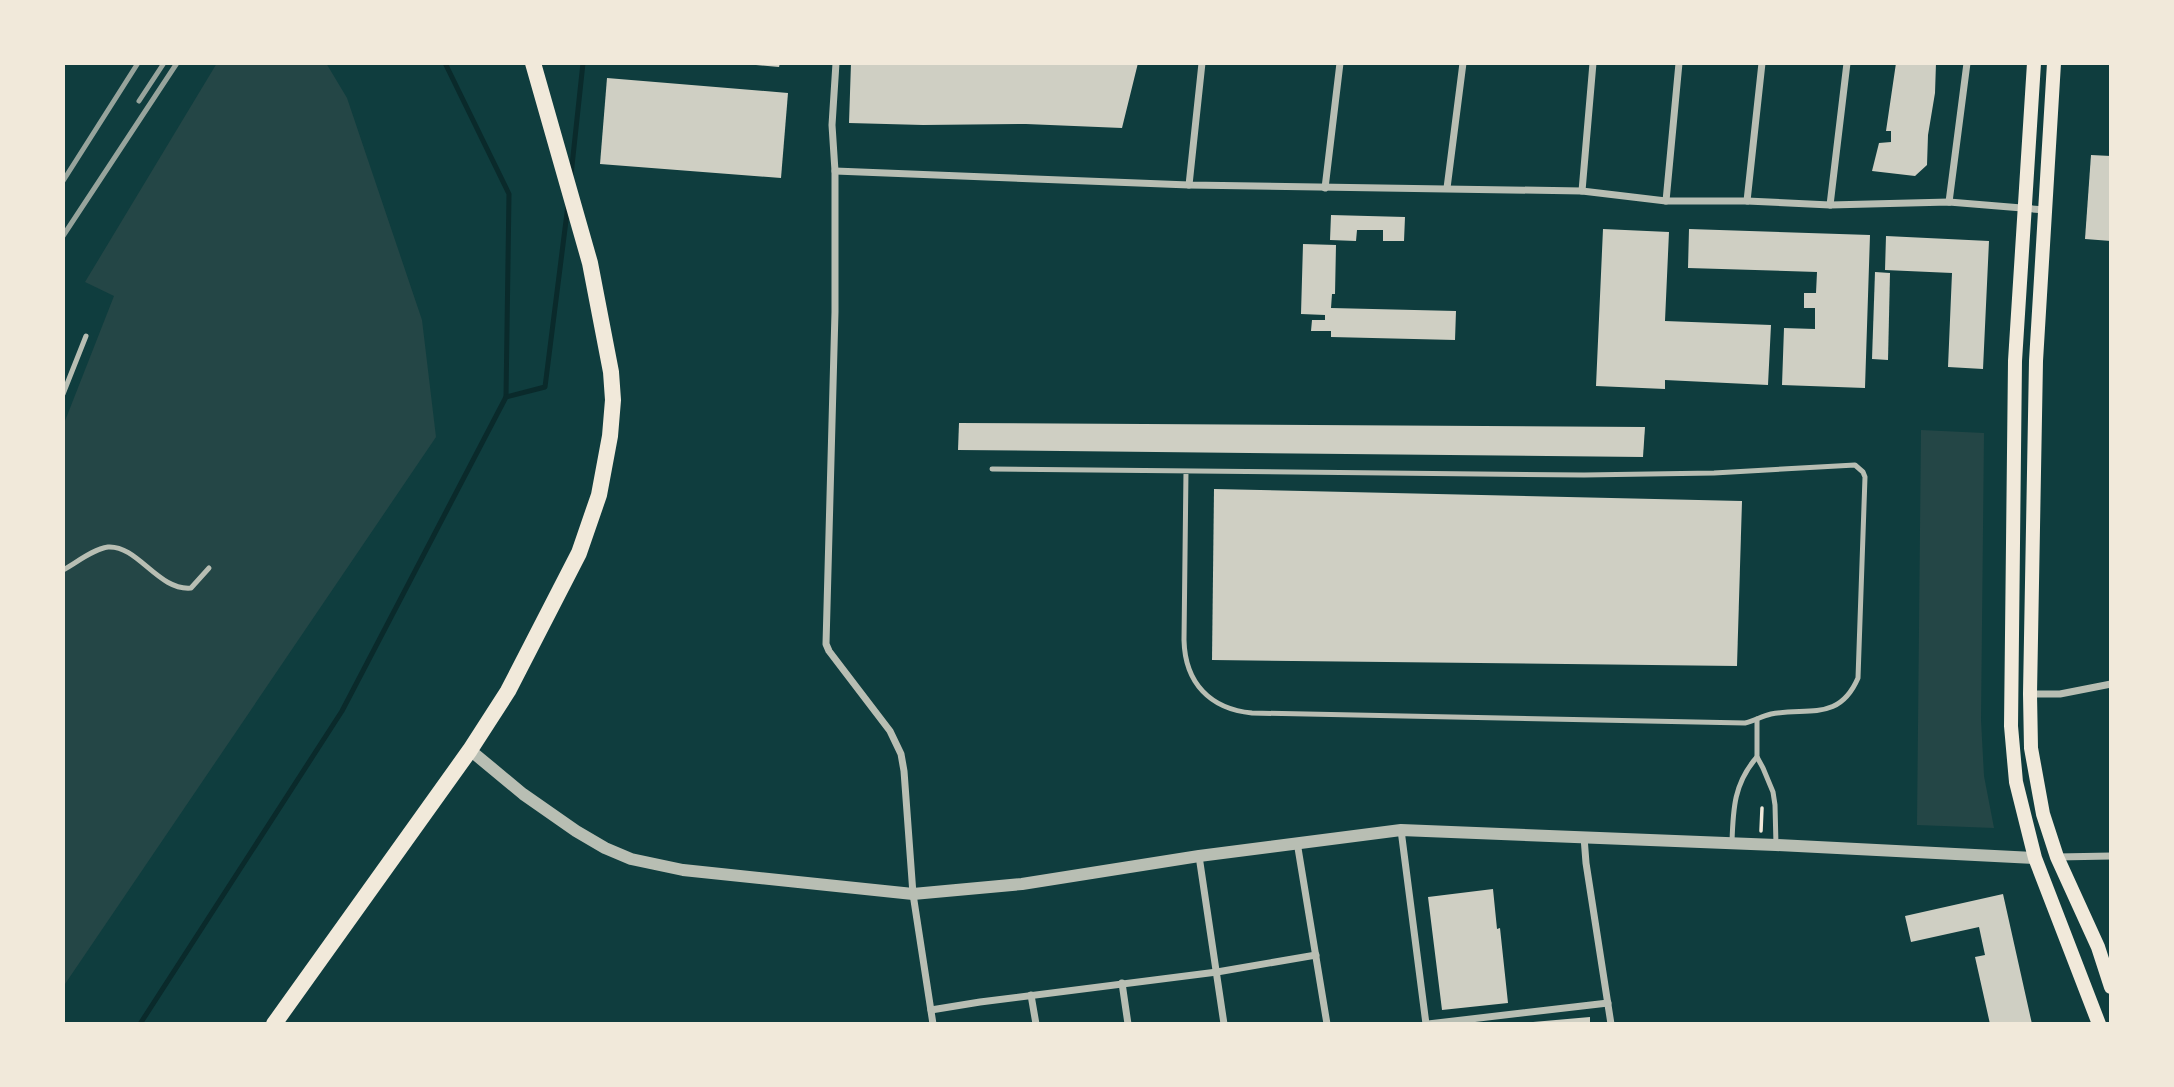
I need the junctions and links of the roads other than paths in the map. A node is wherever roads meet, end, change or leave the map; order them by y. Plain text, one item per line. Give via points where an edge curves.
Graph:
1 (533, 63) edge
2 (836, 63) edge
3 (1202, 63) edge
4 (1340, 63) edge
5 (1463, 63) edge
6 (1593, 63) edge
7 (1679, 63) edge
8 (1762, 63) edge
9 (1847, 63) edge
10 (1968, 63) edge
11 (2034, 63) edge
12 (2054, 63) edge
13 (835, 172) junction
14 (1189, 185) junction
15 (1325, 188) junction
16 (1447, 188) junction
17 (1582, 191) junction
18 (1666, 201) junction
19 (1747, 201) junction
20 (1949, 202) junction
21 (1830, 205) junction
22 (2025, 208) junction
23 (2045, 210) junction
24 (86, 336) dead end
25 (63, 394) edge
26 (992, 469) dead end
27 (1186, 471) junction
28 (209, 568) dead end
29 (63, 570) edge
30 (2111, 684) edge
31 (2029, 694) junction
32 (1757, 719) junction
33 (470, 750) junction
34 (1757, 757) junction
35 (1401, 830) junction
36 (1584, 837) junction
37 (1297, 842) junction
38 (1732, 843) junction
39 (1776, 845) junction
40 (1199, 856) junction
41 (2111, 856) edge
42 (2057, 857) junction
43 (2035, 858) junction
44 (913, 894) junction
45 (1316, 955) junction
46 (1217, 972) junction
47 (1122, 983) junction
48 (2111, 988) edge
49 (1031, 995) junction
50 (1608, 1003) junction
51 (931, 1010) junction
52 (274, 1024) edge
53 (933, 1024) edge
54 (1036, 1024) edge
55 (1128, 1024) edge
56 (1224, 1024) edge
57 (1327, 1024) edge
58 (1427, 1024) edge
59 (1611, 1024) edge
60 (2099, 1024) edge

1 - 33 main road via 590,263 611,372 610,436 599,495 579,553 508,691
2 - 13 street
3 - 14 street
4 - 15 street
5 - 16 street
6 - 17 street
7 - 18 street
8 - 19 street
9 - 21 street
10 - 20 street
11 - 22 main road
12 - 23 main road
13 - 14 street
13 - 44 street via 826,644 890,731 901,754
14 - 15 street
15 - 16 street
16 - 17 street
17 - 18 street
18 - 19 street
19 - 21 street
20 - 21 street
20 - 22 street
22 - 23 street
22 - 43 main road via 2015,361 2010,698 2016,782
23 - 31 main road via 2036,361
24 - 25 lane
26 - 27 lane
27 - 32 lane via 1186,661 1209,698 1229,709 1745,723
27 - 32 lane via 1647,475 1855,465 1864,477 1858,678 1849,694 1834,706
28 - 29 lane via 191,588 182,589 110,547
30 - 31 street via 2060,694
31 - 42 main road via 2037,783
32 - 34 lane
33 - 44 street via 576,831 631,859 683,870
33 - 52 main road
34 - 38 lane via 1735,794
34 - 39 lane via 1773,792
35 - 36 street
35 - 37 street
35 - 58 street
36 - 38 street
36 - 50 street
37 - 40 street
37 - 45 street
38 - 39 street
39 - 43 street
40 - 44 street via 1022,884
40 - 46 street
41 - 42 street
42 - 48 main road via 2098,947
43 - 60 main road
44 - 51 street
45 - 46 street
45 - 57 street
46 - 47 street
46 - 56 street
47 - 49 street
47 - 55 street
49 - 51 street
49 - 54 street
50 - 58 street
50 - 59 street
51 - 53 street

